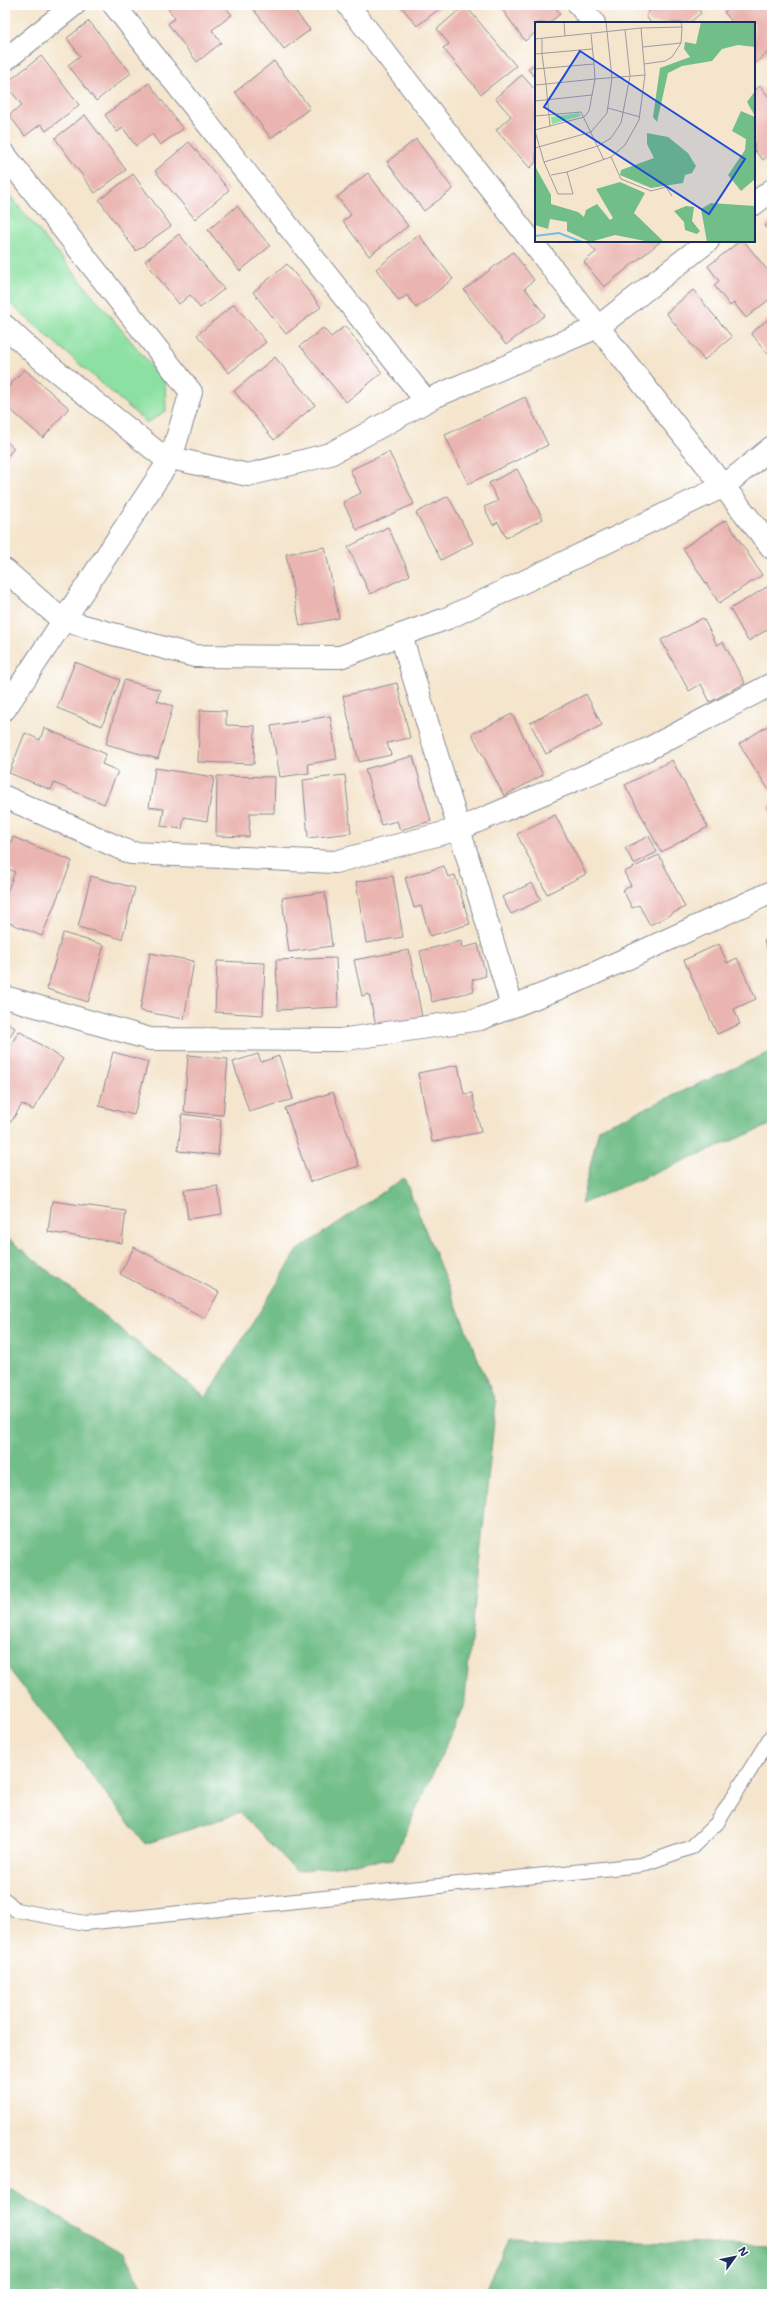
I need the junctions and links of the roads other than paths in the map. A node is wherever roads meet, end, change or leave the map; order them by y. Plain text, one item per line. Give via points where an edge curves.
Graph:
1 (74, 5) edge
2 (114, 5) edge
3 (348, 5) edge
4 (579, 5) edge
5 (593, 22) edge
6 (5, 60) edge
7 (5, 155) edge
8 (772, 190) edge
9 (755, 203) edge
10 (707, 242) edge
11 (5, 326) edge
12 (598, 327) junction
13 (426, 401) junction
14 (772, 447) edge
15 (171, 458) junction
16 (724, 486) junction
17 (772, 548) edge
18 (5, 570) edge
19 (62, 620) junction
20 (401, 635) junction
21 (772, 684) edge
22 (5, 709) edge
23 (5, 797) edge
24 (459, 829) junction
25 (772, 892) edge
26 (5, 997) edge
27 (512, 1006) junction
28 (772, 1735) edge
29 (5, 1900) edge

1 - 6 street
2 - 13 street
3 - 12 street
4 - 5 street
7 - 15 street via 191,392
8 - 9 street
10 - 12 street
11 - 15 street via 35,354 162,456
12 - 13 street
12 - 16 street
13 - 15 street via 330,454 248,475
14 - 16 street
15 - 19 street
16 - 17 street
16 - 20 street via 448,618
18 - 19 street
19 - 20 street via 194,656 340,657
19 - 22 street
20 - 24 street
21 - 24 street via 646,750
23 - 24 street via 131,853 335,862
24 - 27 street
25 - 27 street via 580,980
26 - 27 street via 150,1039 340,1040 480,1019
28 - 29 lane via 717,1823 692,1847 641,1865 85,1923 16,1910

